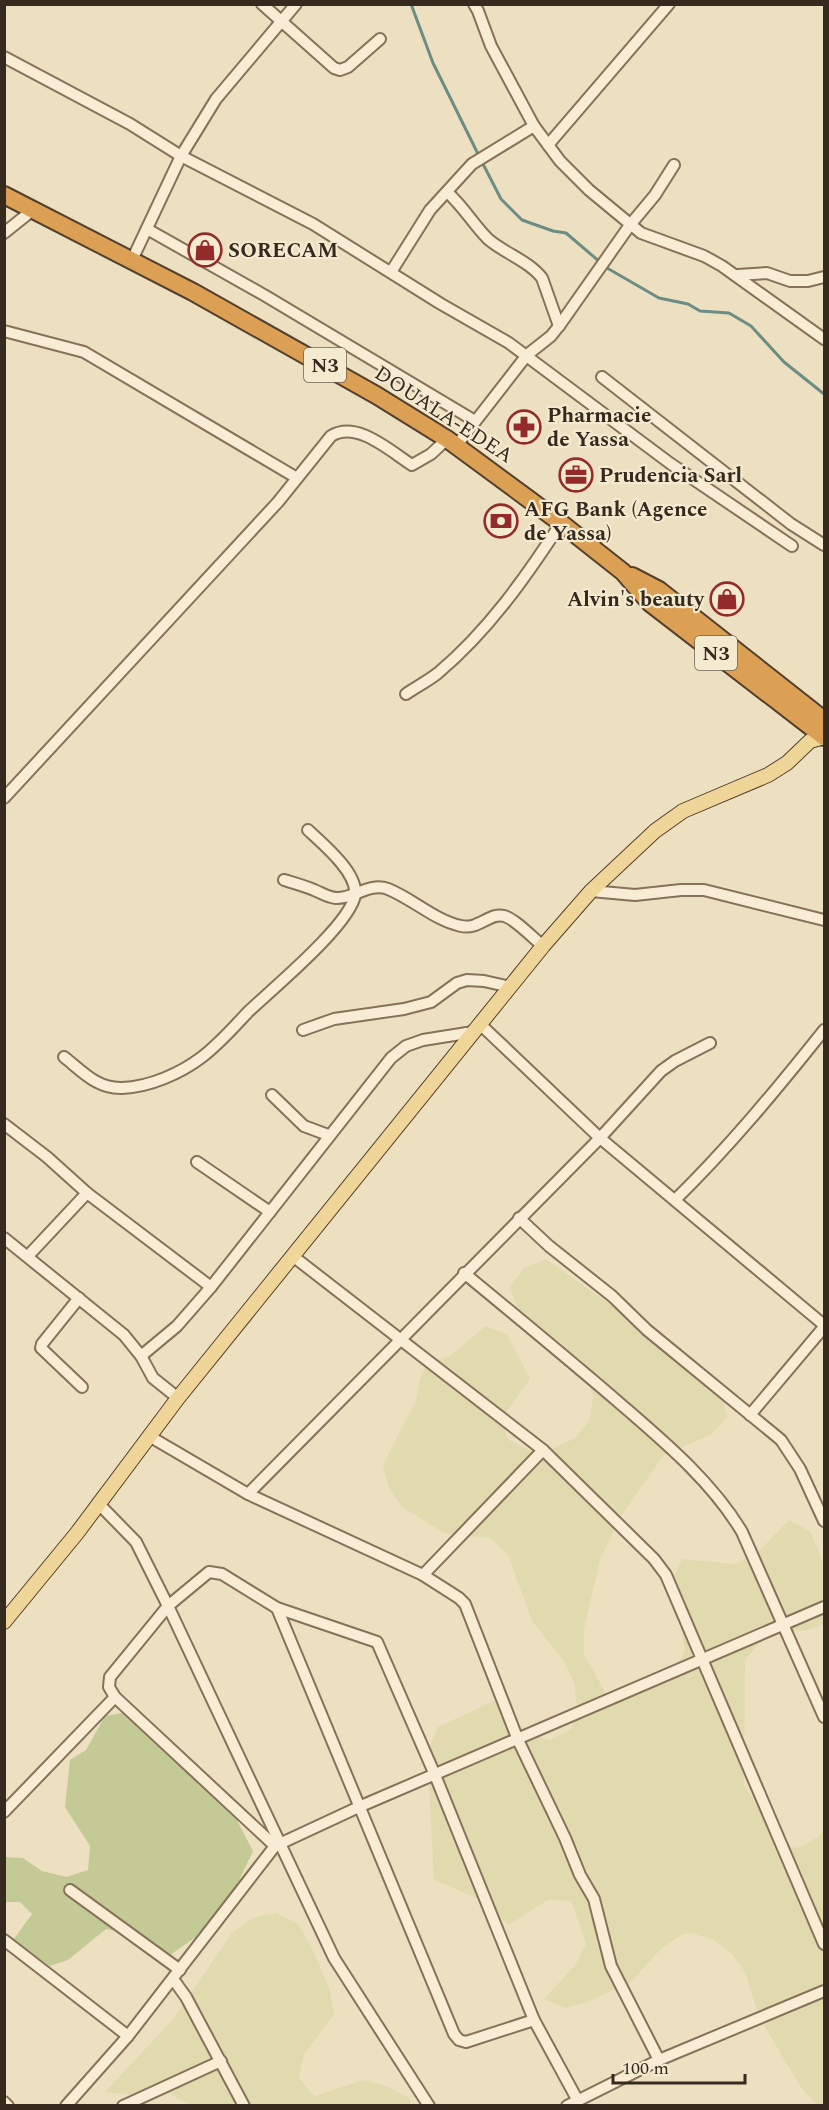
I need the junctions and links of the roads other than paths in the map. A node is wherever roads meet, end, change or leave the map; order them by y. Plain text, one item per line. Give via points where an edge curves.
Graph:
1 (262, 4) edge
2 (296, 4) edge
3 (474, 4) edge
4 (669, 4) edge
5 (281, 22) junction
6 (380, 39) dead end
7 (4, 57) edge
8 (534, 126) junction
9 (548, 145) junction
10 (180, 156) junction
11 (674, 165) dead end
12 (447, 192) junction
13 (4, 195) edge
14 (34, 209) junction
15 (630, 225) junction
16 (147, 229) junction
17 (4, 232) edge
18 (132, 260) junction
19 (391, 272) junction
20 (738, 276) junction
21 (825, 277) edge
22 (559, 326) junction
23 (4, 331) edge
24 (825, 339) edge
25 (527, 354) junction
26 (602, 377) dead end
27 (475, 421) junction
28 (452, 442) junction
29 (297, 478) junction
30 (561, 523) junction
31 (825, 545) edge
32 (792, 546) dead end
33 (406, 694) dead end
34 (821, 728) edge
35 (4, 798) edge
36 (308, 830) dead end
37 (284, 880) dead end
38 (591, 891) junction
39 (356, 894) junction
40 (825, 920) edge
41 (543, 946) junction
42 (510, 987) junction
43 (477, 1028) junction
44 (303, 1030) dead end
45 (825, 1030) edge
46 (710, 1043) dead end
47 (64, 1057) dead end
48 (272, 1095) dead end
49 (4, 1124) edge
50 (328, 1135) junction
51 (600, 1138) junction
52 (197, 1162) dead end
53 (87, 1193) junction
54 (675, 1200) junction
55 (270, 1212) junction
56 (519, 1218) junction
57 (4, 1238) edge
58 (28, 1256) junction
59 (294, 1257) junction
60 (464, 1274) junction
61 (212, 1287) junction
62 (79, 1298) junction
63 (825, 1326) edge
64 (400, 1341) junction
65 (141, 1356) junction
66 (82, 1387) dead end
67 (178, 1398) junction
68 (750, 1415) junction
69 (149, 1436) junction
70 (543, 1450) junction
71 (248, 1494) junction
72 (98, 1503) junction
73 (825, 1521) edge
74 (423, 1575) junction
75 (168, 1606) junction
76 (825, 1607) edge
77 (277, 1608) junction
78 (4, 1622) edge
79 (783, 1625) junction
80 (702, 1660) junction
81 (116, 1697) junction
82 (825, 1717) edge
83 (518, 1740) junction
84 (435, 1774) junction
85 (361, 1806) junction
86 (4, 1812) edge
87 (278, 1845) junction
88 (70, 1890) dead end
89 (4, 1940) edge
90 (825, 1944) edge
91 (180, 1970) junction
92 (173, 1979) junction
93 (825, 1991) edge
94 (534, 2020) junction
95 (128, 2036) junction
96 (658, 2060) junction
97 (221, 2061) junction
98 (4, 2102) edge
99 (572, 2104) edge
100 (8, 2106) edge
101 (66, 2106) edge
102 (123, 2106) edge
103 (244, 2106) edge
104 (429, 2106) edge

1 - 5 street
2 - 5 street
3 - 8 street via 491,46
4 - 9 street
5 - 6 street via 340,70
5 - 10 street via 216,99
7 - 10 street via 130,124
8 - 9 street
8 - 12 street via 472,164
9 - 15 street via 589,190
10 - 16 street
10 - 19 street via 313,224
11 - 15 street
12 - 19 street via 430,210
12 - 22 street via 499,248 537,272
13 - 14 highway, DOUALA-EDEA / N3
14 - 17 street
14 - 18 highway, DOUALA-EDEA / N3
15 - 20 street via 641,233 704,256
15 - 22 street
16 - 18 street
16 - 27 street
18 - 28 highway, DOUALA-EDEA / N3 via 291,346
19 - 25 street
20 - 21 street via 766,273 790,281
20 - 24 street
22 - 25 street
23 - 29 street via 84,352
25 - 27 street
25 - 32 street via 671,464
26 - 31 street via 791,524
27 - 28 street
28 - 29 street via 412,465 362,433 339,431
28 - 30 highway, DOUALA-EDEA / N3
29 - 35 street
30 - 33 street via 521,584 495,615 436,675
30 - 34 highway, DOUALA-EDEA / N3 via 623,572 650,603
34 - 38 main road via 787,763 768,775 683,811 655,831
36 - 39 street via 337,858 349,874
37 - 39 street via 338,898
38 - 40 street via 634,895 704,890
38 - 41 main road
39 - 41 street via 374,886 387,888 463,927 472,928 502,915
39 - 47 street via 340,922 301,966 203,1057 171,1075 123,1088 104,1086
41 - 42 main road
42 - 43 main road
42 - 44 street via 467,980 431,1002 334,1019
43 - 50 street via 406,1046 391,1058
43 - 51 street
43 - 59 main road
45 - 54 street via 714,1161
46 - 51 street via 661,1071
48 - 50 street via 304,1126
49 - 53 street
50 - 55 street
51 - 54 street
51 - 56 street
52 - 55 street
53 - 58 street
53 - 61 street
54 - 63 street
55 - 61 street
56 - 60 street
56 - 68 street
57 - 58 street
58 - 62 street
59 - 64 street
59 - 67 main road
60 - 64 street
60 - 79 street via 541,1335 706,1483 742,1532
61 - 65 street via 177,1326
62 - 65 street via 124,1335
62 - 66 street via 41,1348
63 - 68 street
64 - 70 street
64 - 71 street
65 - 67 street via 153,1378
67 - 69 main road
68 - 73 street via 791,1453
69 - 71 street
69 - 72 main road
70 - 74 street
70 - 80 street via 654,1559 666,1575
71 - 74 street
72 - 75 street via 136,1542
72 - 78 main road
74 - 83 street via 465,1604
75 - 77 street via 209,1572 215,1572
75 - 81 street via 110,1677 109,1687
75 - 87 street
76 - 79 street
77 - 84 street via 377,1642
77 - 85 street
79 - 80 street
79 - 82 street
80 - 83 street
80 - 90 street
81 - 86 street
81 - 87 street
83 - 84 street
83 - 96 street via 594,1899 611,1965
84 - 85 street
84 - 94 street
85 - 87 street
85 - 94 street via 454,2034 466,2042
87 - 91 street
87 - 104 street via 334,1958
88 - 91 street
89 - 95 street
91 - 92 street
92 - 95 street
92 - 97 street
93 - 96 street
94 - 99 street
95 - 101 street
96 - 99 street
97 - 102 street
97 - 103 street
98 - 100 street

